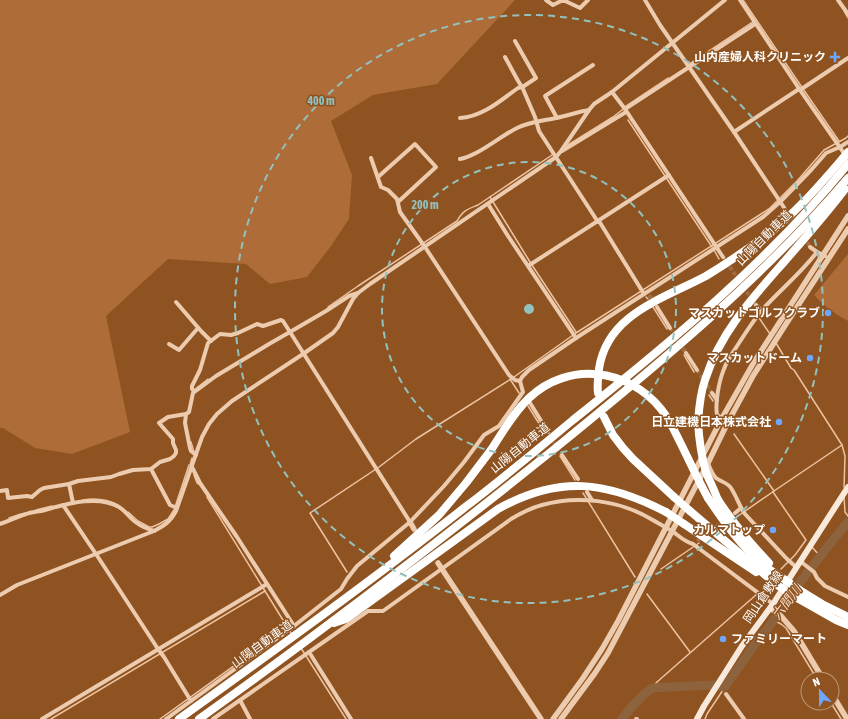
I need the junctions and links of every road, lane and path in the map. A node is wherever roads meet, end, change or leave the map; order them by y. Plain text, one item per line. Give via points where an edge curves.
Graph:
1 (546, 0) edge
2 (588, 0) edge
3 (645, 0) edge
4 (725, 0) edge
5 (740, 0) edge
6 (838, 0) edge
7 (848, 14) edge
8 (754, 22) junction
9 (515, 41) dead end
10 (672, 43) junction
11 (505, 57) dead end
12 (848, 58) edge
13 (593, 65) dead end
14 (688, 66) junction
15 (522, 87) junction
16 (801, 89) junction
17 (612, 92) junction
18 (625, 109) junction
19 (589, 110) junction
20 (460, 118) dead end
21 (557, 118) junction
22 (536, 122) junction
23 (734, 132) junction
24 (848, 142) edge
25 (838, 144) junction
26 (561, 151) junction
27 (556, 157) junction
28 (371, 158) dead end
29 (460, 159) dead end
30 (847, 160) edge
31 (667, 176) junction
32 (378, 177) junction
33 (848, 178) edge
34 (848, 186) edge
35 (779, 200) junction
36 (398, 202) junction
37 (491, 202) junction
38 (785, 209) dead end
39 (848, 216) edge
40 (598, 221) junction
41 (848, 229) edge
42 (424, 245) junction
43 (714, 247) junction
44 (810, 247) tunnel mouth
45 (817, 252) junction
46 (823, 255) junction
47 (723, 257) tunnel mouth
48 (829, 259) junction
49 (530, 265) junction
50 (645, 292) junction
51 (358, 293) junction
52 (176, 302) dead end
53 (756, 305) tunnel mouth
54 (657, 307) tunnel mouth
55 (759, 314) junction
56 (198, 328) junction
57 (670, 328) tunnel mouth
58 (290, 331) junction
59 (574, 336) junction
60 (211, 340) junction
61 (169, 344) dead end
62 (686, 353) tunnel mouth
63 (303, 354) junction
64 (697, 370) tunnel mouth
65 (520, 381) junction
66 (194, 390) junction
67 (523, 392) junction
68 (598, 393) dead end
69 (712, 393) tunnel mouth
70 (717, 400) junction
71 (187, 414) junction
72 (604, 417) dead end
73 (722, 418) junction
74 (728, 422) junction
75 (548, 432) tunnel mouth
76 (196, 455) junction
77 (562, 455) tunnel mouth
78 (708, 463) junction
79 (192, 467) junction
80 (151, 468) junction
81 (578, 479) dead end
82 (69, 484) junction
83 (847, 488) edge
84 (0, 491) edge
85 (587, 492) dead end
86 (589, 500) junction
87 (73, 502) junction
88 (63, 505) junction
89 (176, 508) junction
90 (742, 509) junction
91 (735, 513) dead end
92 (410, 522) junction
93 (0, 524) edge
94 (666, 527) junction
95 (414, 529) dead end
96 (154, 531) junction
97 (672, 532) junction
98 (96, 554) junction
99 (796, 564) junction
100 (440, 566) junction
101 (779, 581) junction
102 (264, 586) junction
103 (360, 587) junction
104 (0, 595) edge
105 (801, 596) junction
106 (848, 597) edge
107 (368, 599) junction
108 (772, 607) junction
109 (848, 617) edge
110 (848, 625) edge
111 (292, 627) junction
112 (159, 651) junction
113 (308, 652) junction
114 (818, 671) edge
115 (726, 694) dead end
116 (190, 699) junction
117 (240, 700) junction
118 (840, 707) edge
119 (42, 719) edge
120 (166, 719) edge
121 (179, 719) edge
122 (199, 719) edge
123 (213, 719) edge
124 (250, 719) edge
125 (351, 719) edge
126 (541, 719) edge
127 (553, 719) edge
128 (561, 719) edge
129 (697, 719) edge
130 (744, 719) edge
131 (847, 719) edge

1 - 2 street via 553,4 563,0 580,8
3 - 10 street
4 - 10 street
5 - 8 street
6 - 7 street
8 - 14 street
8 - 16 street
9 - 15 street via 536,78
10 - 14 street
10 - 17 street
11 - 15 street
12 - 16 street
13 - 21 street via 545,96
14 - 18 street
14 - 23 street
15 - 20 street via 483,112 468,118
15 - 22 street
16 - 23 street
16 - 25 street
17 - 18 street
17 - 19 street
18 - 26 street
18 - 31 street
19 - 21 street
19 - 26 street
21 - 22 street
22 - 27 street
22 - 29 street via 517,128
23 - 35 street
24 - 25 street
25 - 30 street
25 - 35 street
26 - 27 street
27 - 37 street
27 - 40 street
28 - 32 street
30 - 68 highway via 766,236 728,262 638,311 623,322 612,335 600,358
30 - 103 highway, 山陽自動車道 via 827,190 776,245 701,314 464,508
31 - 40 street
31 - 43 street
32 - 36 street via 381,187 388,190
32 - 36 street via 415,144 436,167
33 - 107 highway, 山陽自動車道 via 775,258 698,329
34 - 101 highway, bridge via 732,325 710,364 700,399 698,435 707,473 718,498
35 - 38 street
35 - 43 street via 763,217
36 - 42 street via 400,212
37 - 42 street
37 - 49 street via 508,236
39 - 46 street
40 - 49 street
40 - 50 street
41 - 48 street
42 - 51 street
42 - 65 street via 508,375
43 - 47 street
43 - 50 street
44 - 45 street
45 - 46 street
45 - 55 street
46 - 48 street
46 - 73 street via 754,362
48 - 74 street via 753,376
49 - 59 street
50 - 59 street
51 - 58 street
51 - 63 street via 333,333
52 - 56 street
53 - 55 street
54 - 57 street
55 - 70 street via 723,370
56 - 60 street
56 - 61 street via 179,350
58 - 60 street via 281,320 263,326 257,324 231,335 220,334
58 - 63 street
58 - 66 street
59 - 65 street via 529,370
60 - 66 street via 192,386
62 - 64 street
63 - 76 street via 223,408 209,424
63 - 92 street
65 - 67 street
66 - 71 street
67 - 75 street
67 - 92 street via 500,426 484,434 444,486
69 - 70 street
70 - 73 street via 717,415
71 - 76 street via 185,423 190,448
71 - 80 street via 168,417 159,423 173,439 176,454
72 - 101 highway, bridge via 613,435 633,459 690,511
73 - 74 street
73 - 94 street
74 - 78 street
76 - 79 street
77 - 81 street
78 - 90 street via 716,478 731,487
78 - 97 street
79 - 89 street
79 - 102 street via 237,537
80 - 82 street
80 - 89 street via 170,505
82 - 84 street via 44,488 32,497 8,498 7,490
82 - 87 street
83 - 99 main road, 岡山倉敷線
85 - 86 street
86 - 94 street via 631,509
86 - 100 street via 555,502 520,514
87 - 88 street
87 - 96 street via 105,502 118,506 136,523
88 - 93 street via 27,513
88 - 98 street
89 - 96 street via 172,519
90 - 91 street
90 - 99 street via 787,559
92 - 95 street
92 - 111 street via 357,566 341,589
94 - 97 street
94 - 127 street via 602,649
96 - 98 street
97 - 108 street via 688,543 694,543 762,595
97 - 128 street via 608,653
98 - 104 street via 17,585
98 - 112 street
99 - 106 street via 807,567 825,586
99 - 108 main road, 岡山倉敷線
100 - 113 street via 383,611 368,611
100 - 126 street
101 - 103 highway, bridge via 730,529 708,498 676,433 661,409 643,392 624,381 604,375 581,374 559,379 530,397 516,412 492,450 439,515
101 - 105 highway, bridge
101 - 107 highway, bridge via 766,579 647,502 590,486 569,486 530,493 493,512
102 - 111 street
102 - 112 street
103 - 121 highway, 山陽自動車道
105 - 109 highway
105 - 110 highway via 836,620
107 - 122 highway, 山陽自動車道 via 326,626
108 - 114 street via 794,631
108 - 129 main road, 岡山倉敷線 via 742,646
111 - 116 street
112 - 116 street
112 - 119 street
113 - 117 street
113 - 125 street
115 - 130 street
116 - 120 street
117 - 123 street
117 - 124 street
118 - 131 street

